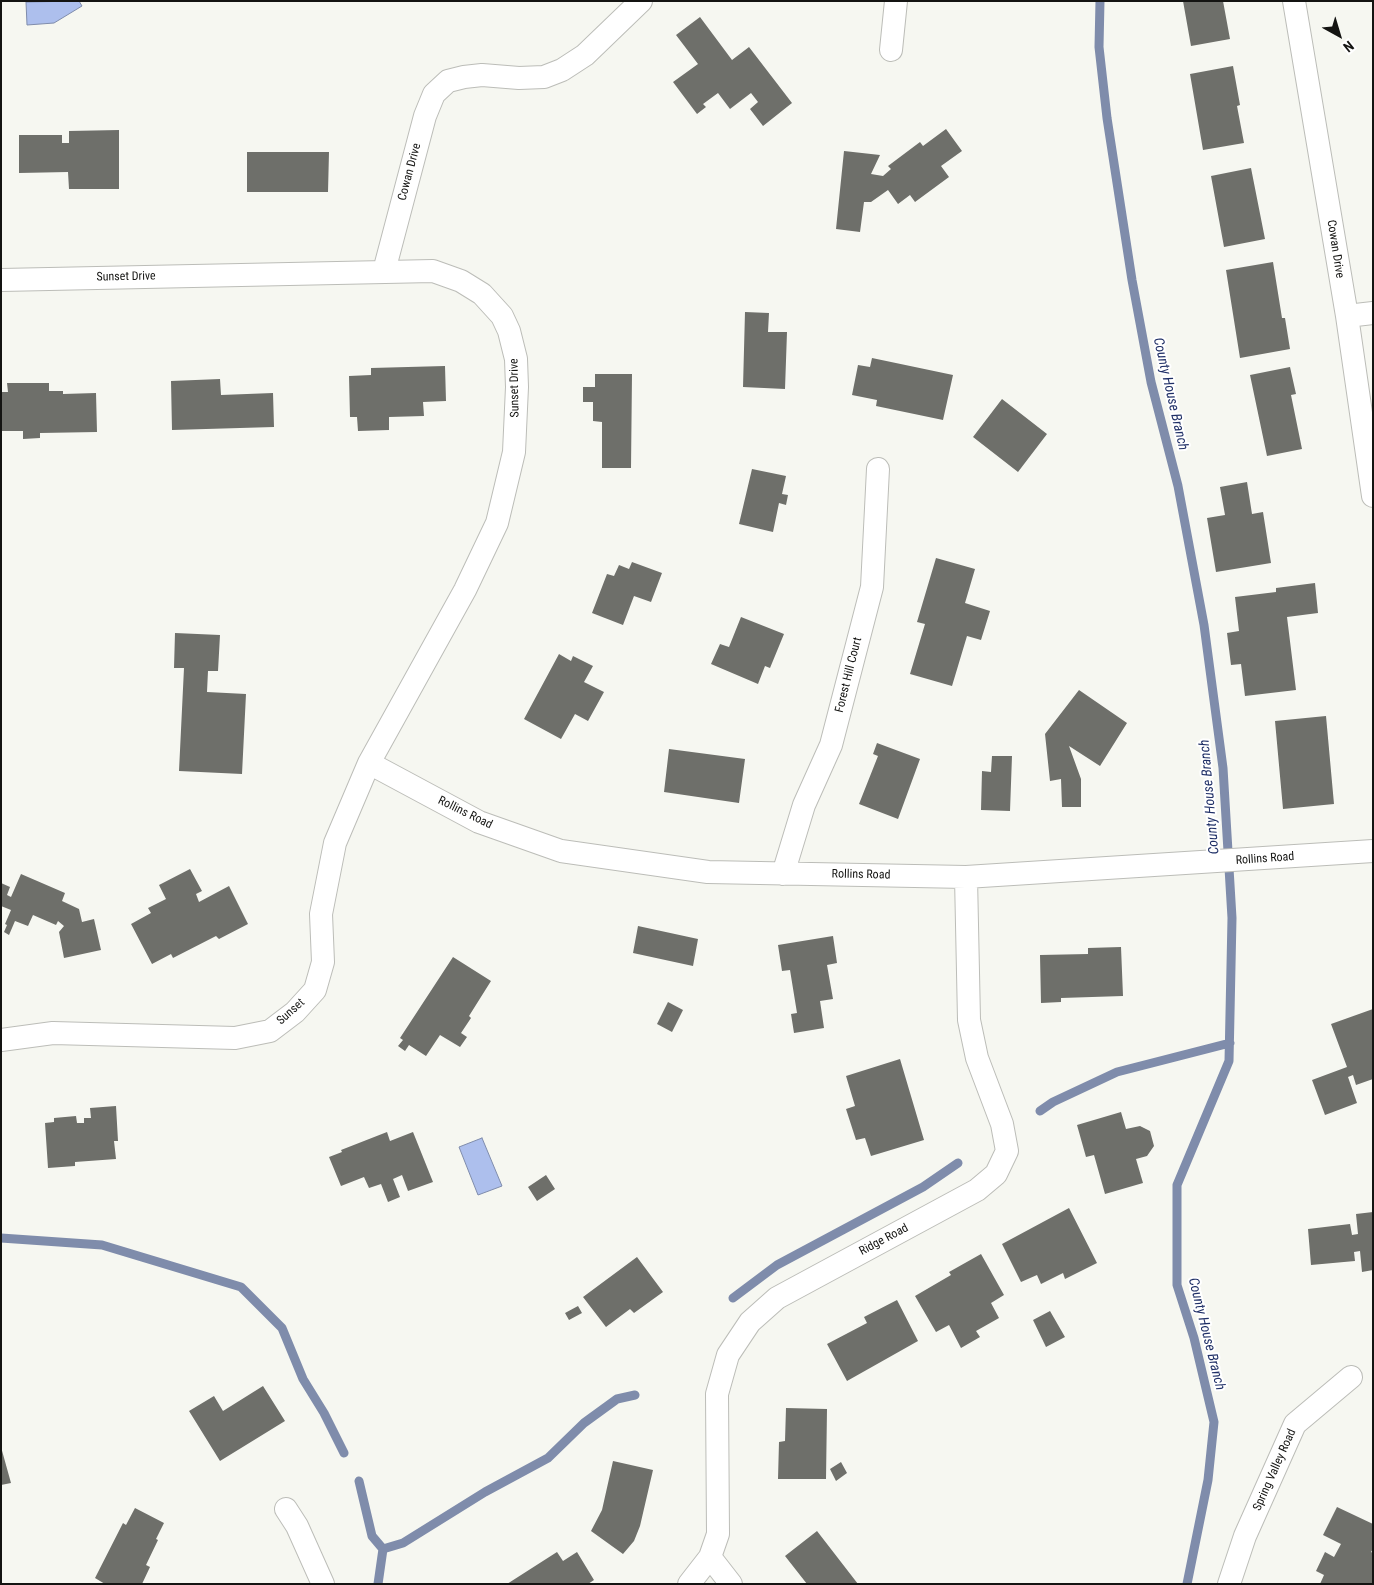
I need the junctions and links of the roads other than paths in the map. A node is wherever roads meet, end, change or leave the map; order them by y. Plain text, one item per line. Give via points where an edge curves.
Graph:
1 (641, 1) edge
2 (896, 1) edge
3 (1294, 1) edge
4 (891, 50) dead end
5 (384, 271) junction
6 (1, 280) edge
7 (1373, 313) edge
8 (1347, 316) junction
9 (878, 469) dead end
10 (1373, 496) edge
11 (369, 763) junction
12 (1373, 851) edge
13 (783, 874) junction
14 (966, 877) junction
15 (1, 1040) edge
16 (1351, 1377) dead end
17 (286, 1509) dead end
18 (710, 1557) junction
19 (323, 1584) edge
20 (688, 1584) edge
21 (731, 1584) edge
22 (1229, 1584) edge

1 - 5 street, Cowan Drive via 585,55 562,70 544,77 482,75 448,81 434,94 425,116
2 - 4 street
3 - 8 street, Cowan Drive
5 - 6 street, Sunset Drive
5 - 11 street, Sunset Drive via 432,271 461,282 482,294 502,316 516,359 514,452 497,523 465,590
7 - 8 street
8 - 10 street, Cowan Drive
9 - 13 street, Forest Hill Court via 872,586 831,745 804,804
11 - 13 street, Rollins Road via 479,822 561,851 708,872
11 - 15 street, Sunset via 335,843 321,914 323,962 315,990 295,1012 270,1031 235,1038 52,1033
12 - 14 street, Rollins Road
13 - 14 street, Rollins Road
14 - 18 street, Ridge Road via 969,1020 976,1058 1002,1124 1007,1151 996,1174 977,1190 777,1298 750,1322 728,1355 717,1394 718,1534
16 - 22 street, Spring Valley Road via 1296,1424 1245,1536
17 - 19 street
18 - 20 street
18 - 21 street

